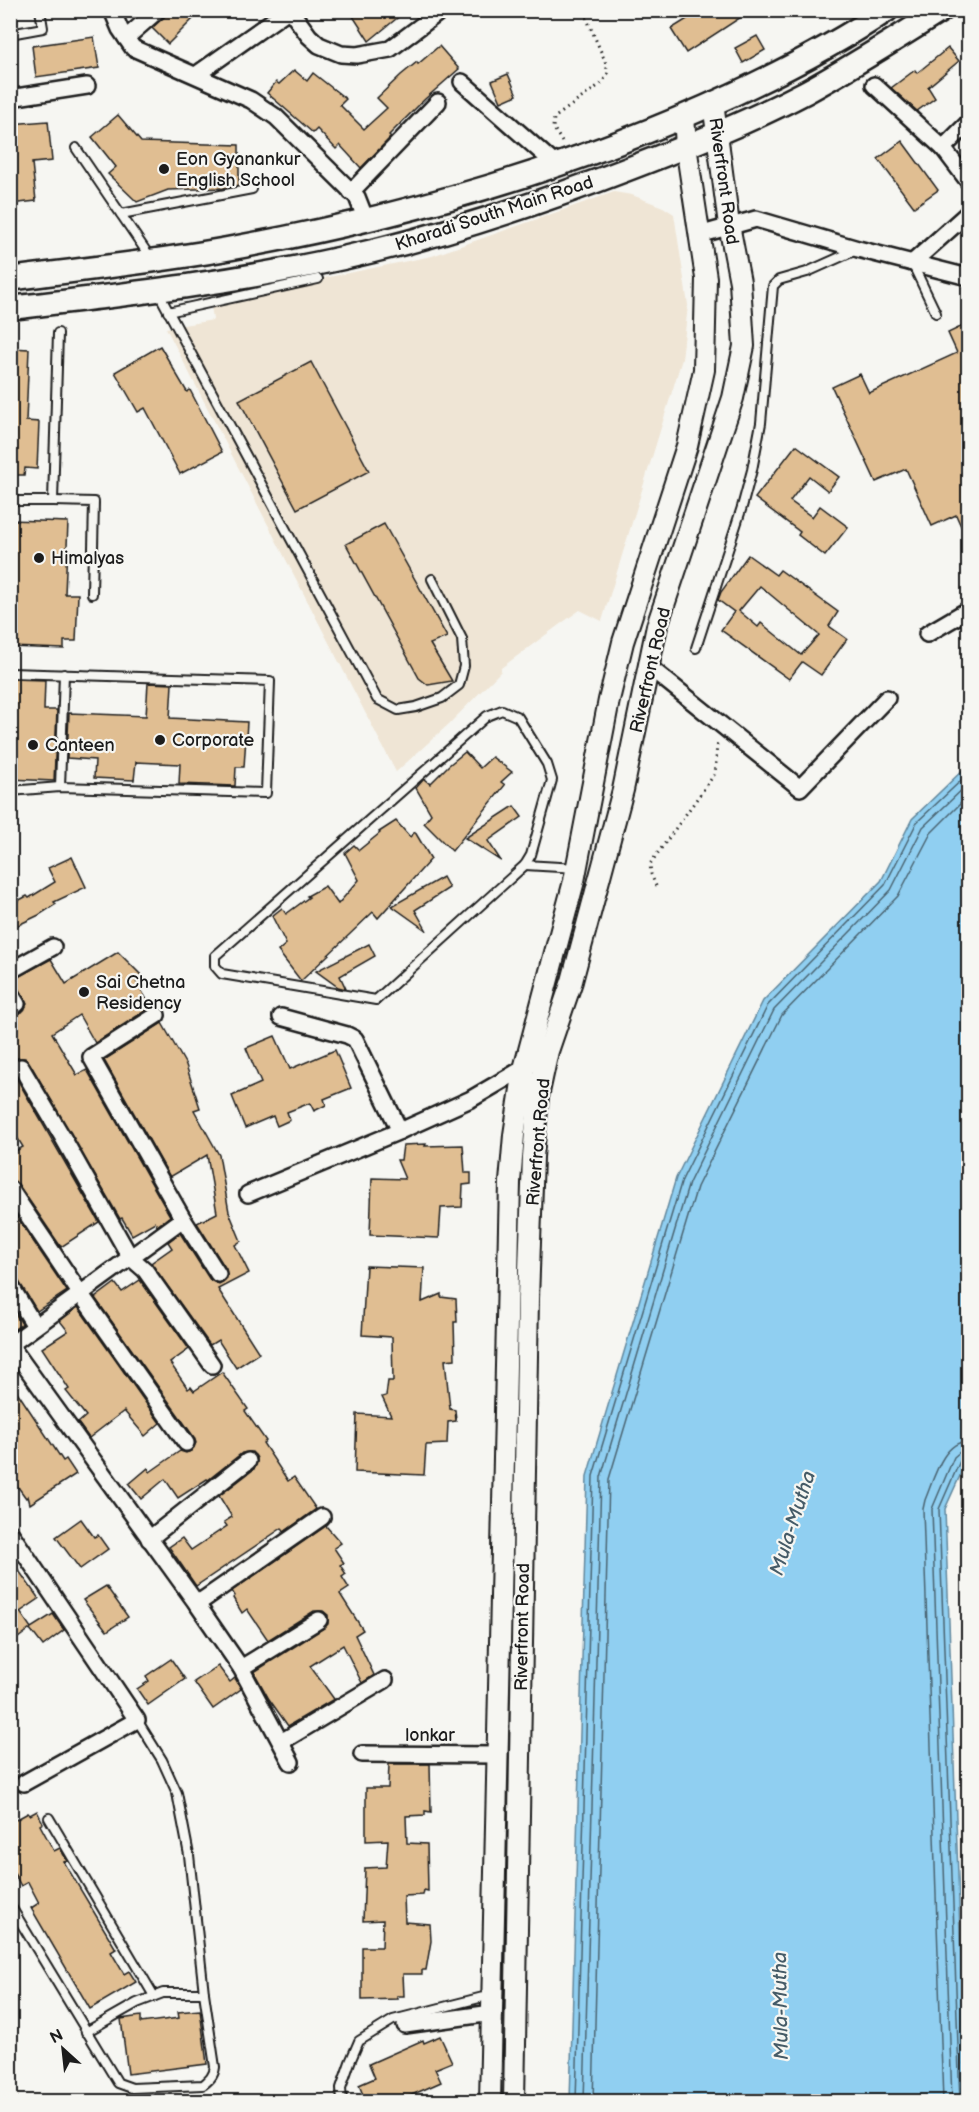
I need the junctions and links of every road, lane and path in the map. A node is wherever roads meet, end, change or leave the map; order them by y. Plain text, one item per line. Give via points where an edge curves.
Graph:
1 (40, 10) edge
2 (112, 10) edge
3 (158, 10) edge
4 (289, 10) edge
5 (442, 10) edge
6 (583, 10) edge
7 (887, 10) edge
8 (942, 10) edge
9 (10, 34) edge
10 (126, 38) junction
11 (196, 75) junction
12 (462, 82) dead end
13 (87, 86) dead end
14 (874, 86) dead end
15 (10, 98) edge
16 (438, 102) dead end
17 (713, 103) junction
18 (684, 116) junction
19 (969, 123) edge
20 (717, 133) junction
21 (686, 146) junction
22 (76, 148) dead end
23 (943, 148) junction
24 (564, 162) junction
25 (969, 181) edge
26 (252, 189) dead end
27 (351, 192) junction
28 (969, 213) edge
29 (121, 214) junction
30 (366, 220) junction
31 (729, 225) junction
32 (699, 235) junction
33 (858, 249) junction
34 (152, 261) junction
35 (912, 263) junction
36 (969, 277) edge
37 (10, 279) edge
38 (318, 279) dead end
39 (157, 291) junction
40 (10, 308) edge
41 (168, 312) junction
42 (936, 313) dead end
43 (58, 333) dead end
44 (10, 501) edge
45 (52, 501) junction
46 (432, 579) dead end
47 (92, 594) dead end
48 (969, 610) edge
49 (927, 634) dead end
50 (696, 648) dead end
51 (648, 666) junction
52 (10, 673) edge
53 (63, 674) junction
54 (887, 698) dead end
55 (726, 729) junction
56 (60, 787) junction
57 (10, 791) edge
58 (525, 865) junction
59 (577, 868) junction
60 (656, 886) dead end
61 (53, 947) dead end
62 (10, 970) edge
63 (157, 1015) dead end
64 (281, 1017) dead end
65 (548, 1051) junction
66 (21, 1067) dead end
67 (524, 1069) junction
68 (400, 1131) junction
69 (10, 1189) edge
70 (248, 1194) dead end
71 (183, 1219) junction
72 (130, 1257) junction
73 (218, 1274) dead end
74 (11, 1288) edge
75 (80, 1293) junction
76 (35, 1326) junction
77 (212, 1365) dead end
78 (186, 1443) dead end
79 (248, 1461) dead end
80 (322, 1517) dead end
81 (10, 1532) edge
82 (149, 1539) junction
83 (197, 1604) junction
84 (319, 1620) dead end
85 (241, 1668) junction
86 (385, 1680) dead end
87 (137, 1720) junction
88 (281, 1742) junction
89 (362, 1754) dead end
90 (498, 1755) junction
91 (291, 1762) dead end
92 (24, 1783) dead end
93 (49, 1818) dead end
94 (10, 1905) edge
95 (204, 1993) junction
96 (154, 1996) junction
97 (493, 2004) junction
98 (405, 2025) dead end
99 (86, 2032) junction
100 (10, 2098) edge
101 (14, 2102) edge
102 (342, 2102) edge
103 (490, 2102) edge
104 (514, 2102) edge

1 - 9 lane via 43,28
2 - 10 street
3 - 10 street
4 - 5 street via 319,45 341,54 357,55 390,49
4 - 11 street
6 - 24 path via 609,73 602,83 554,118
7 - 17 main road, Kharadi South Main Road via 791,67
8 - 20 main road, Kharadi South Main Road via 804,92
10 - 11 street via 133,48
11 - 27 street via 251,100 276,117
12 - 24 street
13 - 15 street
14 - 23 street
16 - 27 street
17 - 18 main road, Kharadi South Main Road
17 - 20 street, Riverfront Road
18 - 21 street, Riverfront Road
18 - 24 main road, Kharadi South Main Road
19 - 23 street
20 - 21 main road, Kharadi South Main Road
20 - 31 street, Riverfront Road
21 - 32 street, Riverfront Road
21 - 39 main road, Kharadi South Main Road via 548,200 452,230 293,268
22 - 29 lane
23 - 25 street
24 - 30 main road, Kharadi South Main Road
26 - 29 lane
27 - 30 street
28 - 35 street
29 - 34 lane
30 - 34 main road, Kharadi South Main Road
31 - 32 street
31 - 33 street via 756,219
31 - 51 street, Riverfront Road via 740,282 744,346 733,398 657,626
32 - 59 street, Riverfront Road via 706,278 704,370 687,446 623,642
33 - 35 street
33 - 50 lane via 779,280 773,286 761,423 752,470
34 - 37 main road, Kharadi South Main Road
35 - 36 street
35 - 42 lane
38 - 41 lane
39 - 40 main road, Kharadi South Main Road
39 - 41 lane
41 - 46 lane via 377,699 398,710 442,698 459,685 464,666 462,639
43 - 45 lane
44 - 45 lane
45 - 47 lane via 94,502
48 - 49 street
51 - 55 street
51 - 65 street, Riverfront Road via 600,878
52 - 53 lane
53 - 56 lane
53 - 56 lane via 270,681 266,793
54 - 55 street via 800,788
55 - 60 path via 717,744 714,775 650,864
56 - 57 lane
58 - 58 lane via 376,1000 222,974 215,966 215,956 487,716 502,710 518,717 547,764 552,780
58 - 59 lane
59 - 67 street, Riverfront Road
61 - 62 street
63 - 71 street via 91,1057
64 - 68 street via 355,1039
65 - 67 street
65 - 104 street, Riverfront Road via 538,1097 533,1157 528,1299
66 - 72 street
67 - 68 street via 471,1099
67 - 90 street, Riverfront Road via 510,1182
68 - 70 street
69 - 75 street
71 - 72 street
71 - 73 street
72 - 75 street
72 - 77 street via 144,1270
74 - 76 street
75 - 76 street
75 - 78 street
76 - 82 street via 10,1345
79 - 82 street
80 - 83 street
81 - 87 street
82 - 83 street
83 - 85 street
84 - 85 street
85 - 88 street
86 - 88 street
87 - 92 street
87 - 95 lane via 177,1793 189,1855
88 - 91 street
89 - 90 street, lonkar
90 - 97 street, Riverfront Road
93 - 96 lane
94 - 99 lane
95 - 96 lane
95 - 99 lane via 215,2067 203,2085 124,2086 118,2083
96 - 99 lane
97 - 98 street
97 - 102 lane via 393,2020 359,2041 341,2088
97 - 103 street, Riverfront Road
100 - 101 lane

